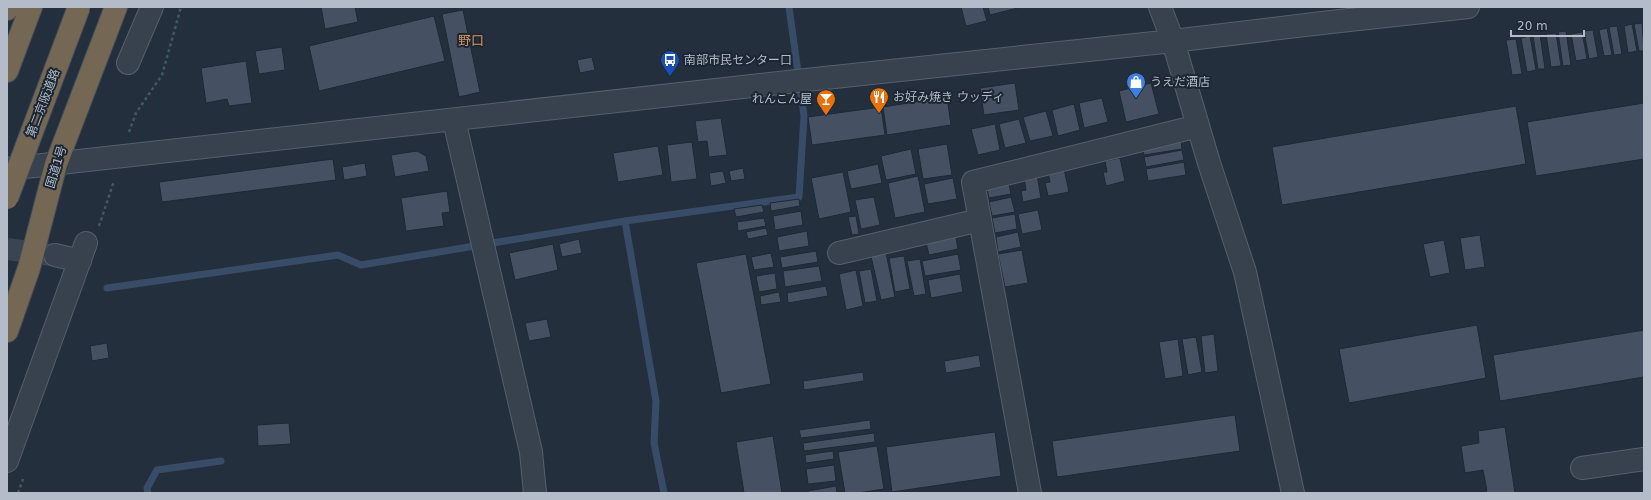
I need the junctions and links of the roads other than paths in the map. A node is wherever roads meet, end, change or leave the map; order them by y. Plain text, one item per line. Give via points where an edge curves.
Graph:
1 (31, 7) edge
2 (79, 7) edge
3 (116, 7) edge
4 (152, 7) edge
5 (1160, 7) edge
6 (1468, 7) edge
7 (1321, 15) edge
8 (1173, 42) junction
9 (128, 62) dead end
10 (7, 71) edge
11 (454, 120) junction
12 (1198, 126) junction
13 (56, 164) junction
14 (7, 169) edge
15 (7, 198) edge
16 (980, 220) junction
17 (840, 253) dead end
18 (55, 255) tunnel mouth
19 (7, 331) edge
20 (1644, 459) edge
21 (7, 460) edge
22 (1582, 468) dead end
23 (535, 493) edge
24 (1030, 493) edge
25 (1293, 493) edge

1 - 10 highway
2 - 15 highway, 第二京阪道路, bridge
3 - 13 highway, 国道1号
4 - 9 street
5 - 8 street
6 - 7 street
7 - 8 street
8 - 11 street
8 - 12 street
11 - 13 street
11 - 23 street via 531,452
12 - 16 street via 973,182
12 - 25 street via 1245,272
13 - 14 street
13 - 19 highway, 国道1号 via 29,268
16 - 17 street
16 - 24 street
18 - 21 street via 83,252
20 - 22 street

